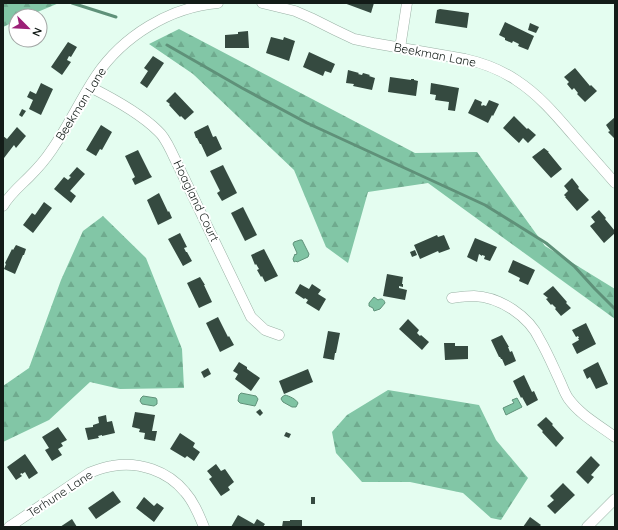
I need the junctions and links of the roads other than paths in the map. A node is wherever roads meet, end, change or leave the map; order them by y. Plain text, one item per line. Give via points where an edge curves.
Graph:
1 (218, 3) edge
2 (262, 3) edge
3 (407, 3) edge
4 (400, 48) junction
5 (90, 87) junction
6 (615, 183) edge
7 (5, 199) edge
8 (452, 298) dead end
9 (279, 335) dead end
10 (615, 437) edge
11 (615, 499) edge
12 (9, 527) edge
13 (204, 527) edge
14 (587, 527) edge

1 - 5 street, Beekman Lane via 190,7 170,15 130,39 111,57
2 - 4 street, Beekman Lane via 294,11 354,39
3 - 4 street
4 - 6 street, Beekman Lane via 472,61 515,79 548,105
5 - 7 street, Beekman Lane via 48,155
5 - 9 street, Hoagland Court via 146,120 159,132 173,154 251,317 265,330
8 - 10 street via 489,298 521,315 540,338 567,397 575,407
11 - 14 street
12 - 13 street, Terhune Lane via 89,473 114,465 129,465 160,472 173,480 197,510

